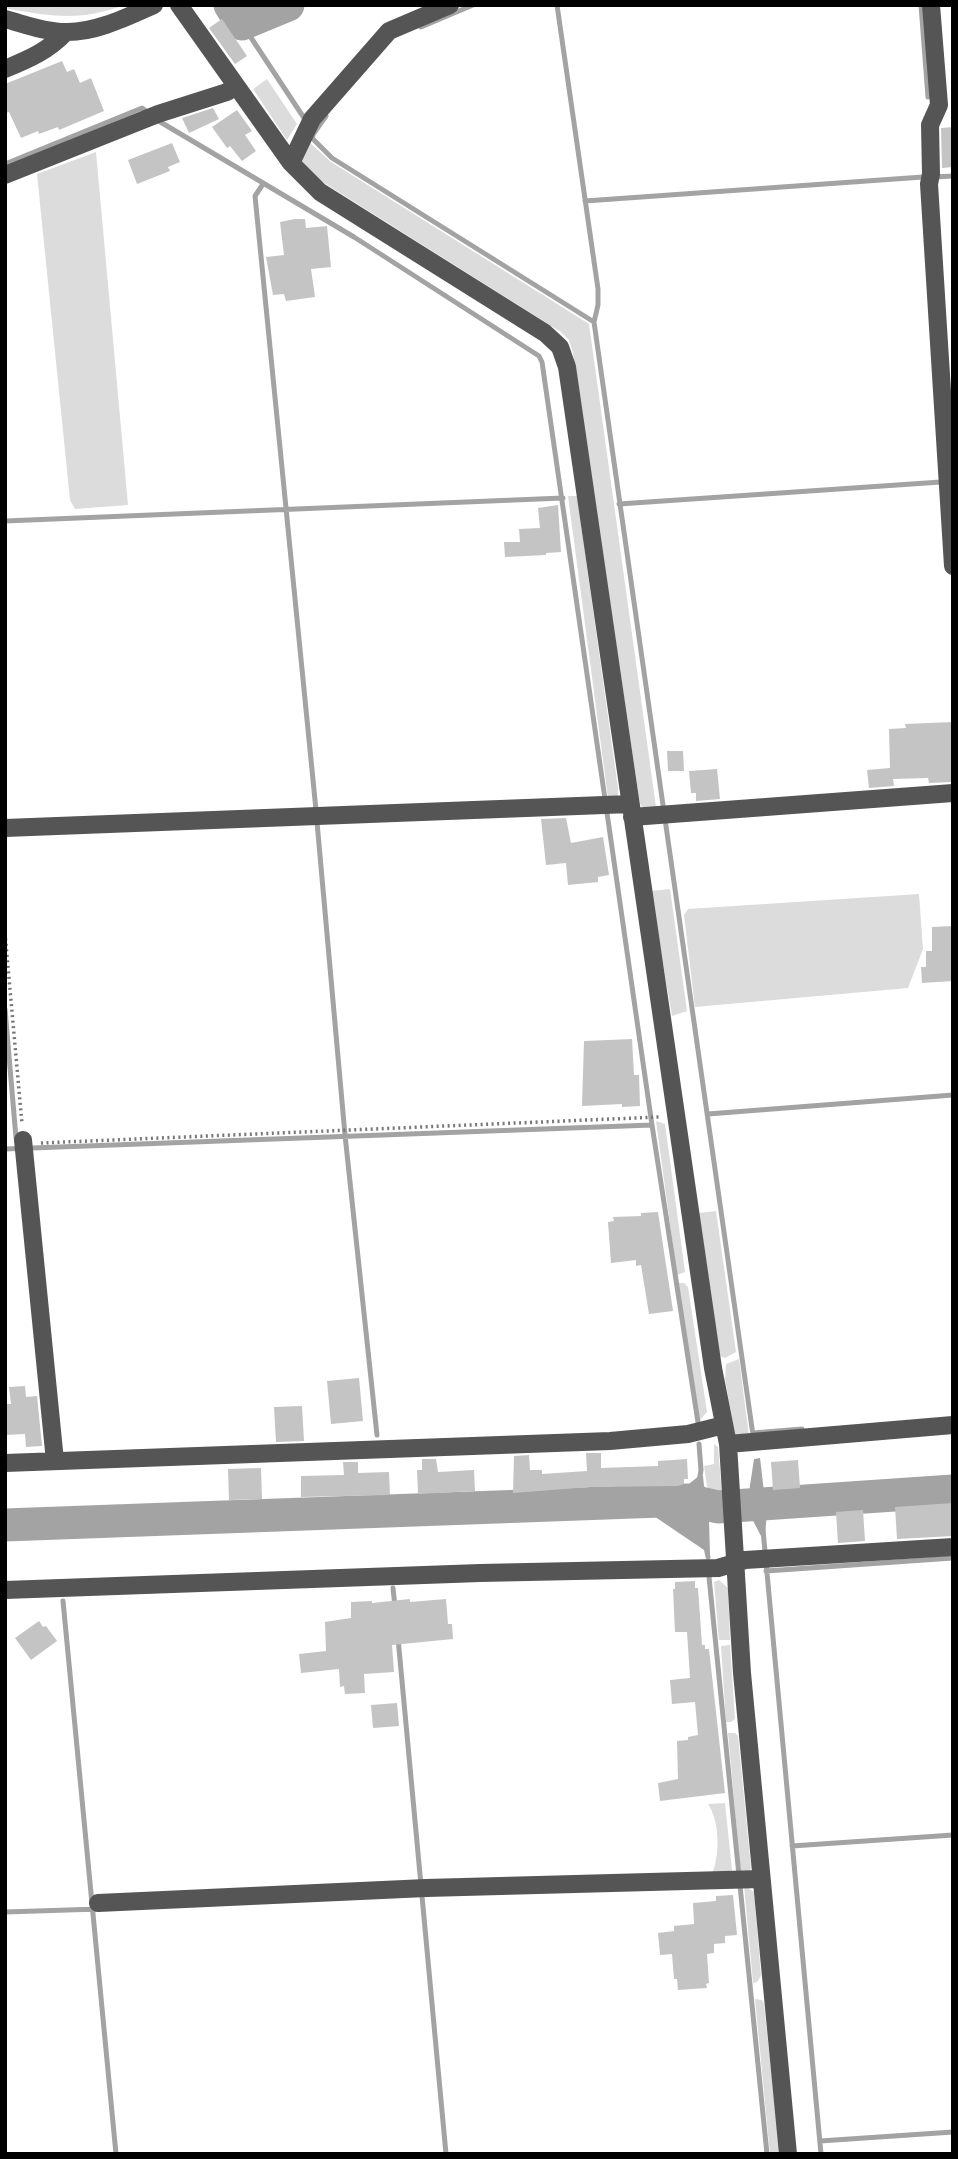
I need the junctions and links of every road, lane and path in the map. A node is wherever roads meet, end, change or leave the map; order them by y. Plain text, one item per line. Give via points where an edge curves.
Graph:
1 (154, 5) edge
2 (179, 5) edge
3 (450, 5) edge
4 (930, 5) edge
5 (5, 19) edge
6 (66, 32) junction
7 (5, 69) edge
8 (236, 86) junction
9 (291, 163) junction
10 (5, 175) edge
11 (953, 566) edge
12 (953, 793) edge
13 (631, 811) junction
14 (5, 828) edge
15 (5, 933) edge
16 (656, 1118) dead end
17 (24, 1146) junction
18 (724, 1425) junction
19 (953, 1425) edge
20 (728, 1444) junction
21 (55, 1461) junction
22 (5, 1463) edge
23 (953, 1547) edge
24 (736, 1563) junction
25 (5, 1590) edge
26 (746, 1879) junction
27 (97, 1903) dead end
28 (788, 2154) edge

1 - 6 street via 100,27
2 - 8 street
3 - 9 street via 389,31 308,125
4 - 11 street via 939,104 930,125 929,184
5 - 6 street
6 - 7 street via 39,55
8 - 9 street
8 - 10 street
9 - 13 street via 320,192 545,333 560,347 569,381
12 - 13 street via 663,815
13 - 14 street via 606,805
13 - 18 street
15 - 17 path
16 - 17 path
17 - 21 street
18 - 20 street
18 - 21 street via 688,1434 610,1441
19 - 20 street
20 - 24 street
21 - 22 street
23 - 24 street
24 - 25 street via 718,1568
24 - 26 street
26 - 27 street
26 - 28 street

